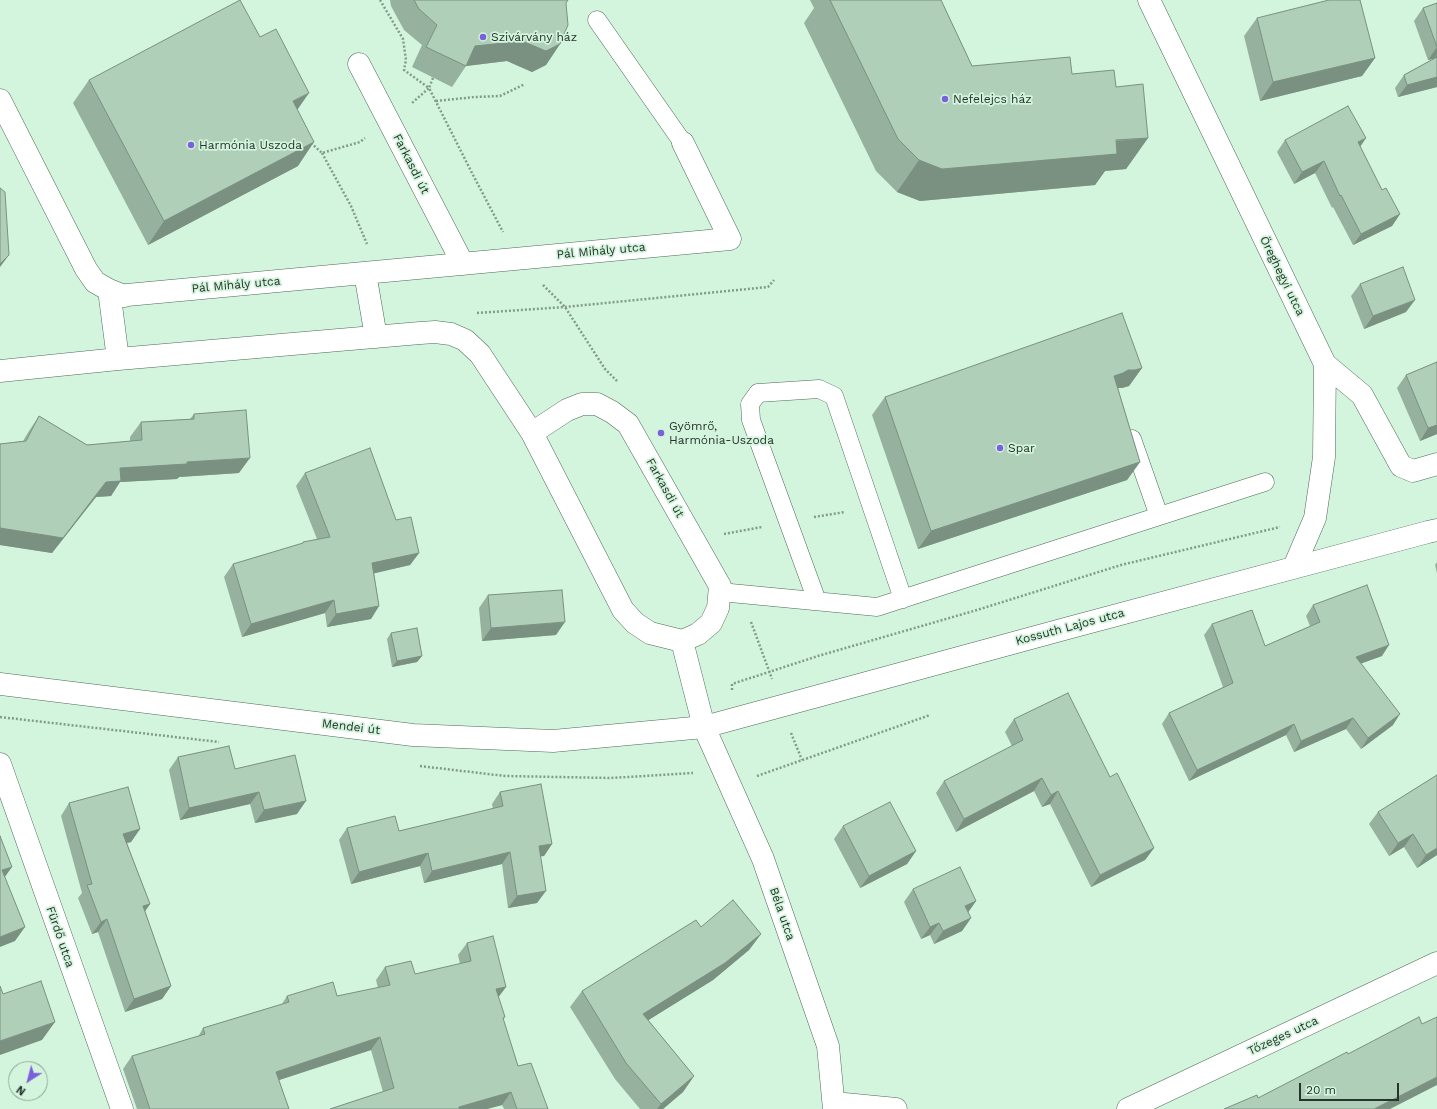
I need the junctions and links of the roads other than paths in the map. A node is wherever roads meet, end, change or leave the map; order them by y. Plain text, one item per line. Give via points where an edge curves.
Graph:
1 (1149, 0) edge
2 (597, 20) dead end
3 (359, 64) dead end
4 (0, 100) edge
5 (683, 143) joint
6 (463, 264) junction
7 (372, 272) junction
8 (109, 290) junction
9 (376, 337) junction
10 (118, 359) junction
11 (1325, 364) junction
12 (0, 371) edge
13 (1126, 420) edge
14 (532, 434) junction
15 (1437, 464) edge
16 (1265, 482) dead end
17 (1159, 516) junction
18 (1437, 530) edge
19 (1294, 567) junction
20 (720, 592) junction
21 (903, 598) junction
22 (817, 601) junction
23 (682, 640) junction
24 (0, 684) edge
25 (704, 727) junction
26 (0, 764) edge
27 (1437, 963) edge
28 (834, 1106) edge
29 (122, 1109) edge
30 (896, 1109) edge
31 (1128, 1109) edge

1 - 11 street, Öreghegyi utca
2 - 5 lane
3 - 6 street, Farkasdi út
4 - 8 street, Pál Mihály utca via 86,269 95,282
5 - 6 street, Pál Mihály utca via 730,239
6 - 7 street, Pál Mihály utca
7 - 8 street, Pál Mihály utca via 124,296
7 - 9 street
8 - 10 street
9 - 10 street
9 - 14 street via 435,332 451,334 465,340 480,354
10 - 12 street
11 - 15 street via 1362,395 1401,466 1413,471
11 - 19 street, Öreghegyi utca via 1324,458 1315,518
13 - 17 lane
14 - 20 street, Farkasdi út via 567,410 582,404 597,404 628,424 720,586
14 - 23 street via 623,610 635,623 650,633
16 - 17 lane
17 - 21 lane
18 - 19 street, Kossuth Lajos utca
19 - 25 street, Kossuth Lajos utca
20 - 22 lane
20 - 23 street via 718,608 710,623 698,634
21 - 22 lane via 877,607
21 - 22 lane via 834,396 819,389 758,393 750,404 751,420
23 - 25 street
24 - 25 street, Mendei út via 412,734 553,741
25 - 28 street, Béla utca via 763,859 828,1046
26 - 29 street, Fürdő utca
27 - 31 street, Tőzeges utca
28 - 30 street

